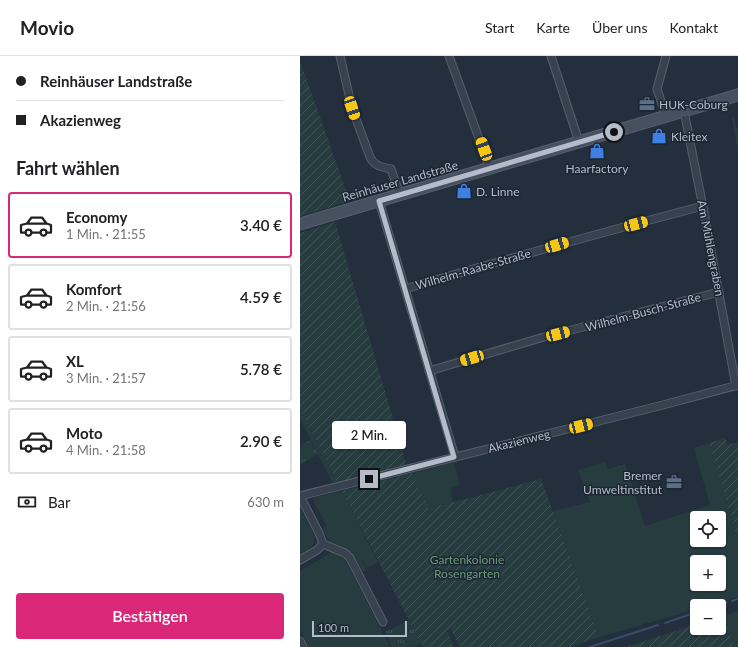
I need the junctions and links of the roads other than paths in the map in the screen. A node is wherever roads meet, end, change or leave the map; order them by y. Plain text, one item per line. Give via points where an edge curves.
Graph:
1 (340, 56) edge
2 (449, 56) edge
3 (550, 56) edge
4 (666, 56) edge
5 (738, 96) edge
6 (684, 112) junction
7 (666, 116) junction
8 (579, 142) junction
9 (490, 169) junction
10 (400, 195) junction
11 (379, 201) junction
12 (703, 206) junction
13 (300, 224) edge
14 (405, 289) junction
15 (719, 292) junction
16 (429, 371) junction
17 (737, 385) edge
18 (454, 457) junction
19 (300, 496) edge
20 (323, 544) junction
21 (300, 560) edge
22 (383, 622) dead end
23 (300, 641) edge
24 (303, 647) edge

1 - 10 street via 352,108 370,157 376,165 391,169
2 - 9 street
3 - 8 street
4 - 7 street via 658,89
5 - 6 main road, Reinhäuser Landstraße
6 - 7 main road, Reinhäuser Landstraße
6 - 12 street, Am Mühlengraben
7 - 8 main road, Reinhäuser Landstraße
8 - 9 main road, Reinhäuser Landstraße
9 - 10 main road, Reinhäuser Landstraße
10 - 11 main road, Reinhäuser Landstraße
11 - 13 main road, Reinhäuser Landstraße
11 - 14 street
12 - 14 street, Wilhelm-Raabe-Straße via 601,232
12 - 15 street, Am Mühlengraben
14 - 16 street
15 - 16 street, Wilhelm-Busch-Straße via 544,337
15 - 17 street, Am Mühlengraben
16 - 18 street
17 - 18 street, Akazienweg
18 - 19 street, Akazienweg
19 - 20 street
20 - 21 street
20 - 22 street via 345,553 350,558
23 - 24 street

